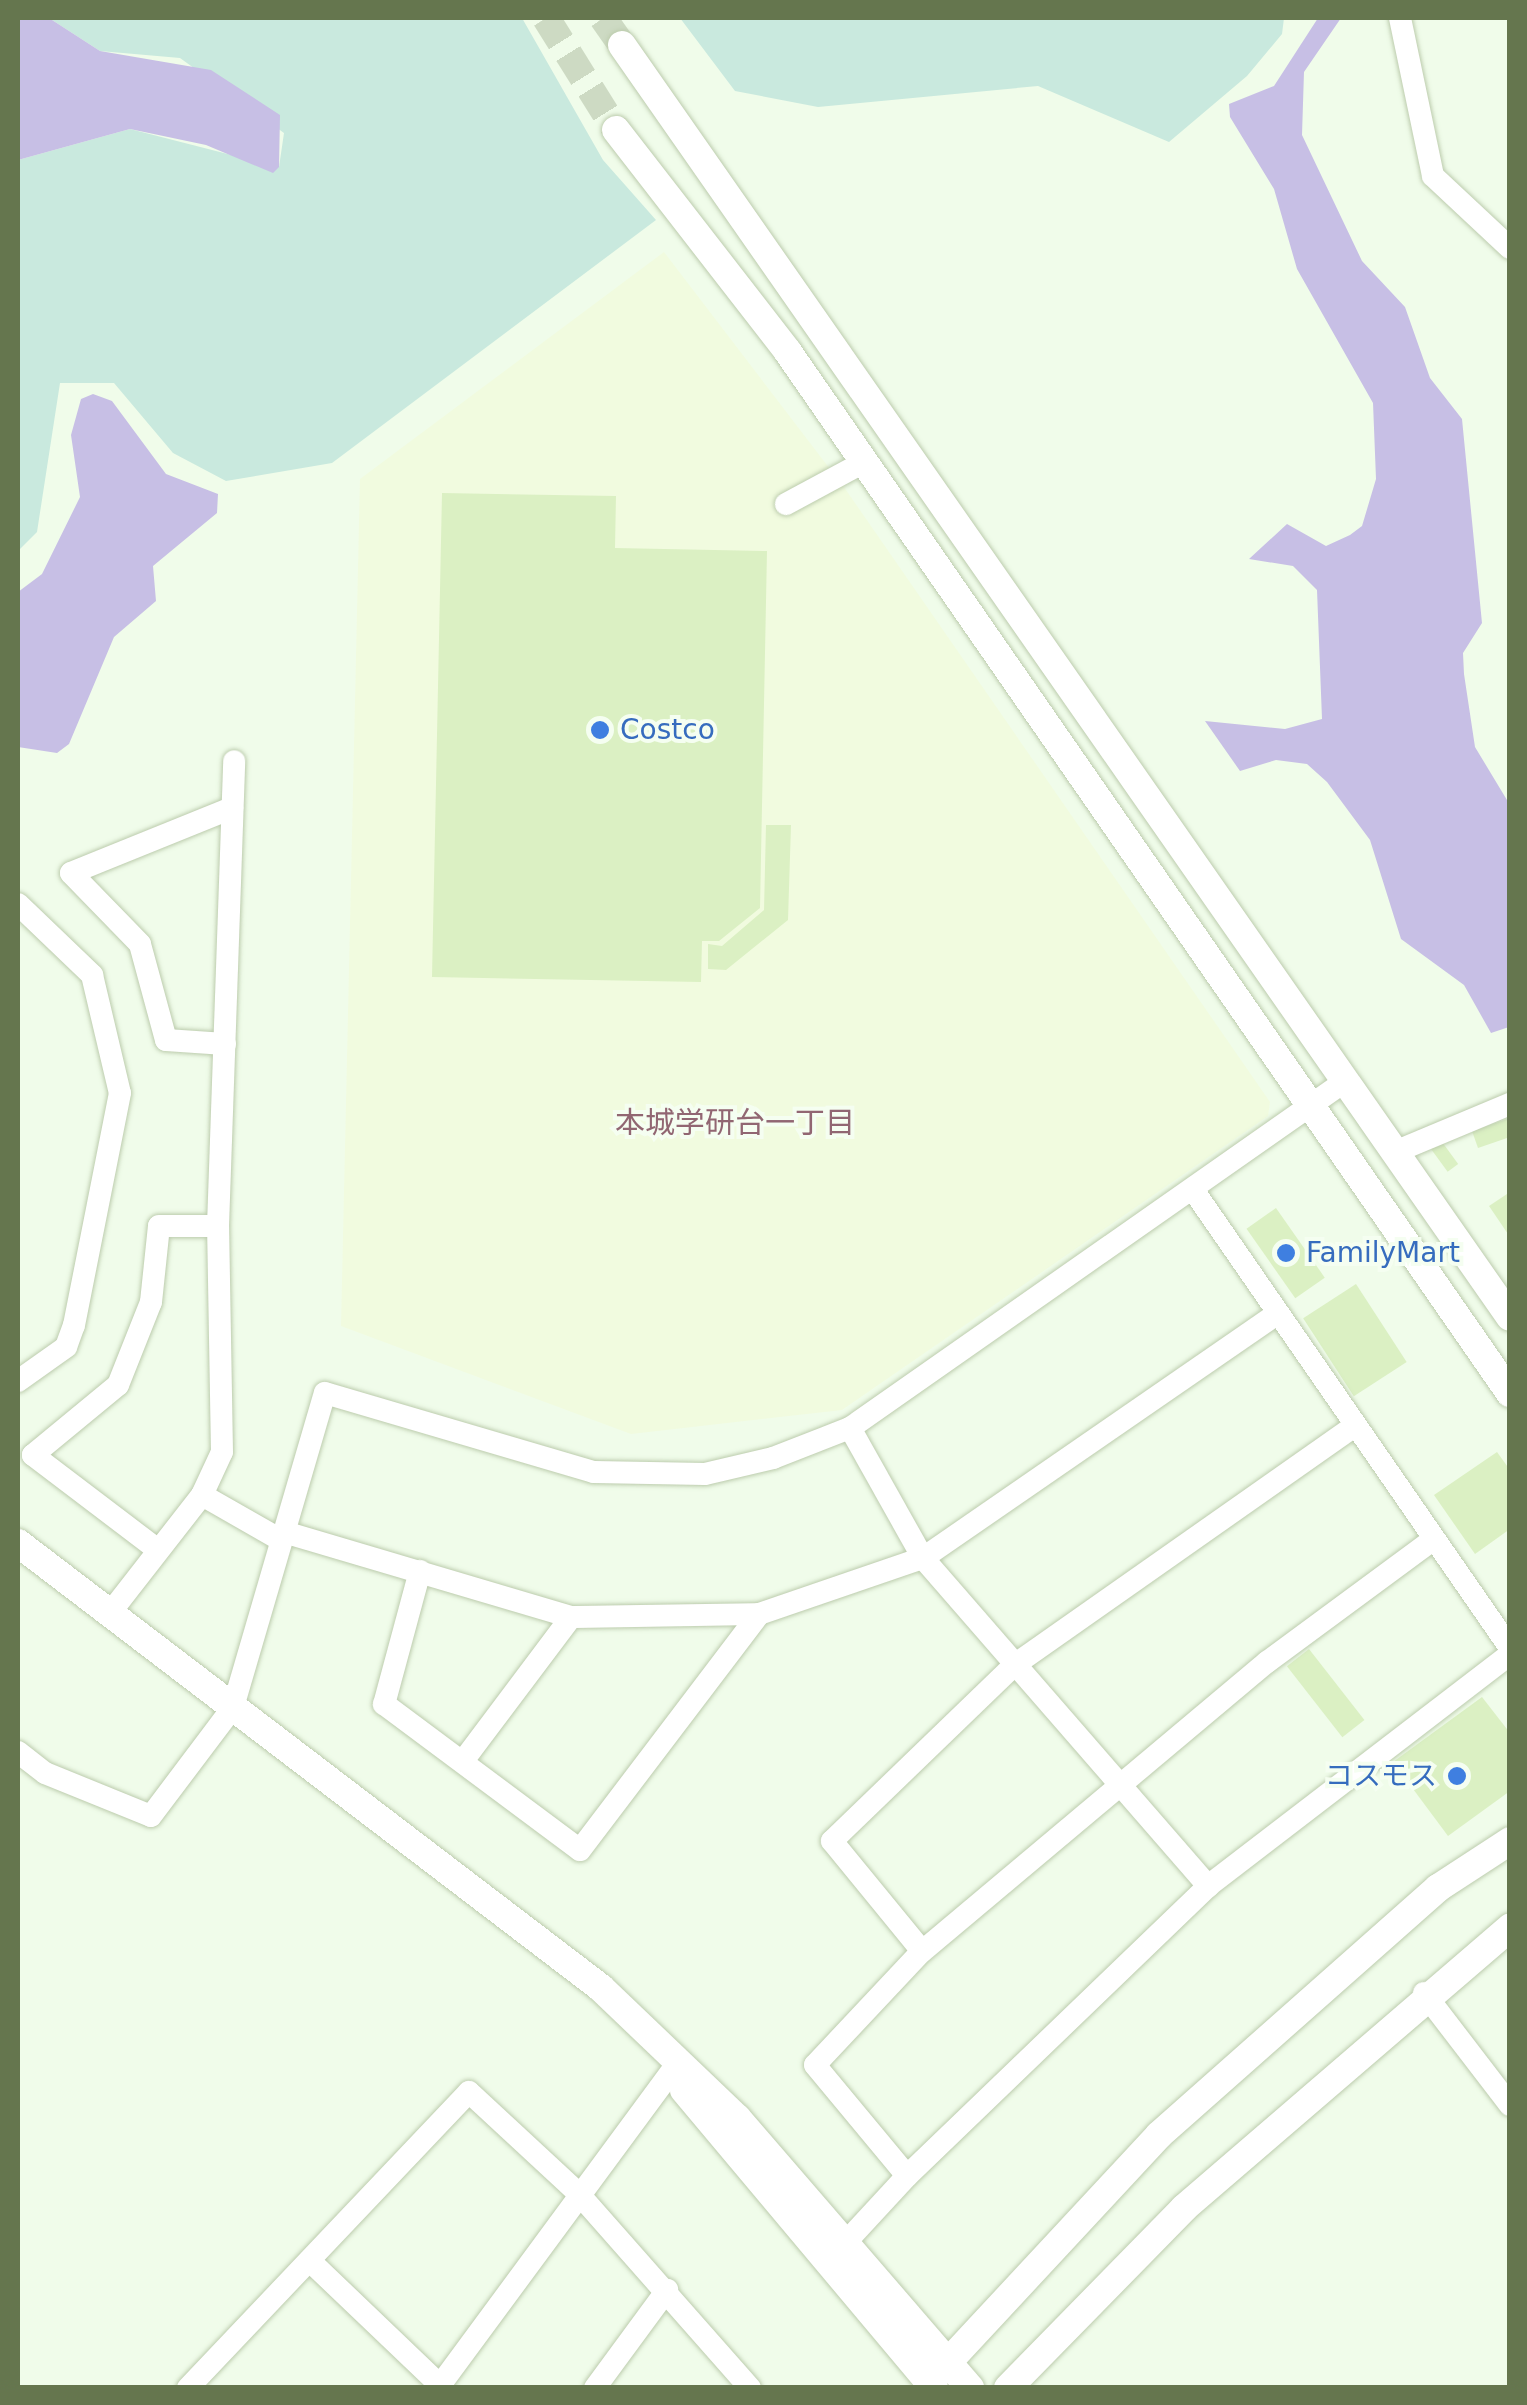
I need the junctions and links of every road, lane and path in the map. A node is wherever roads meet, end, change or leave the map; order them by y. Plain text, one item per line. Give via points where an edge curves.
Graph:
1 (1400, 18) edge
2 (622, 45) tunnel mouth
3 (616, 130) tunnel mouth
4 (1510, 248) edge
5 (896, 439) junction
6 (864, 462) junction
7 (786, 504) dead end
8 (1084, 712) junction
9 (1053, 734) junction
10 (234, 761) dead end
11 (232, 808) junction
12 (18, 904) edge
13 (225, 1044) junction
14 (1344, 1082) junction
15 (1510, 1104) edge
16 (1310, 1106) junction
17 (1395, 1152) junction
18 (1196, 1194) junction
19 (218, 1226) junction
20 (1274, 1316) junction
21 (1510, 1317) edge
22 (18, 1381) edge
23 (1510, 1393) edge
24 (1353, 1427) junction
25 (850, 1428) junction
26 (202, 1495) junction
27 (283, 1536) junction
28 (1434, 1539) junction
29 (18, 1542) edge
30 (158, 1550) junction
31 (923, 1558) junction
32 (18, 1562) edge
33 (420, 1571) junction
34 (110, 1613) junction
35 (760, 1614) junction
36 (571, 1617) junction
37 (1510, 1651) edge
38 (1013, 1666) junction
39 (229, 1713) junction
40 (18, 1752) edge
41 (462, 1761) junction
42 (1116, 1787) junction
43 (1510, 1841) edge
44 (1208, 1886) junction
45 (1510, 1928) edge
46 (922, 1951) junction
47 (1424, 1994) junction
48 (674, 2067) junction
49 (1508, 2100) edge
50 (907, 2176) junction
51 (578, 2193) junction
52 (847, 2240) junction
53 (310, 2261) junction
54 (667, 2290) junction
55 (934, 2380) edge
56 (440, 2387) edge
57 (188, 2388) edge
58 (595, 2388) edge
59 (750, 2388) edge
60 (970, 2388) edge
61 (1008, 2388) edge

1 - 4 street via 1433,176
2 - 5 street
3 - 6 street
5 - 6 street
5 - 8 street
6 - 7 street
6 - 9 street
8 - 9 street
8 - 14 street
9 - 16 street
10 - 11 street
11 - 13 street
11 - 13 street via 71,873 140,944 166,1040
12 - 22 street via 92,975 120,1094 66,1347
13 - 19 street
14 - 16 street
14 - 17 street
15 - 17 street
16 - 18 street
16 - 23 street
17 - 21 street
18 - 20 street
18 - 25 street
19 - 26 street via 222,1452
19 - 30 street via 160,1226 151,1302 118,1386 33,1454
20 - 24 street
20 - 31 street
24 - 28 street
24 - 38 street
25 - 27 street via 773,1458 651,1478 594,1472 325,1394
25 - 31 street
26 - 27 street
26 - 30 street
27 - 33 street
27 - 39 street
28 - 37 street
28 - 42 street
29 - 34 street
30 - 34 street
31 - 35 street
31 - 38 street
32 - 39 street
33 - 36 street
33 - 41 street via 384,1704
34 - 39 street
35 - 36 street
35 - 41 street via 580,1850
36 - 41 street
37 - 44 street
38 - 42 street
38 - 46 street via 832,1841
39 - 40 street via 151,1816 45,1773
39 - 48 street via 543,1937
42 - 44 street
42 - 46 street
43 - 55 street via 1438,1888 1159,2136
44 - 50 street
45 - 47 street
46 - 50 street via 815,2066
47 - 49 street
47 - 61 street via 1184,2208
48 - 51 street
48 - 52 street
48 - 55 street
50 - 52 street
51 - 53 street via 469,2092
51 - 54 street
51 - 56 street
52 - 55 street
53 - 56 street
53 - 57 street
54 - 58 street
54 - 59 street
55 - 60 street

